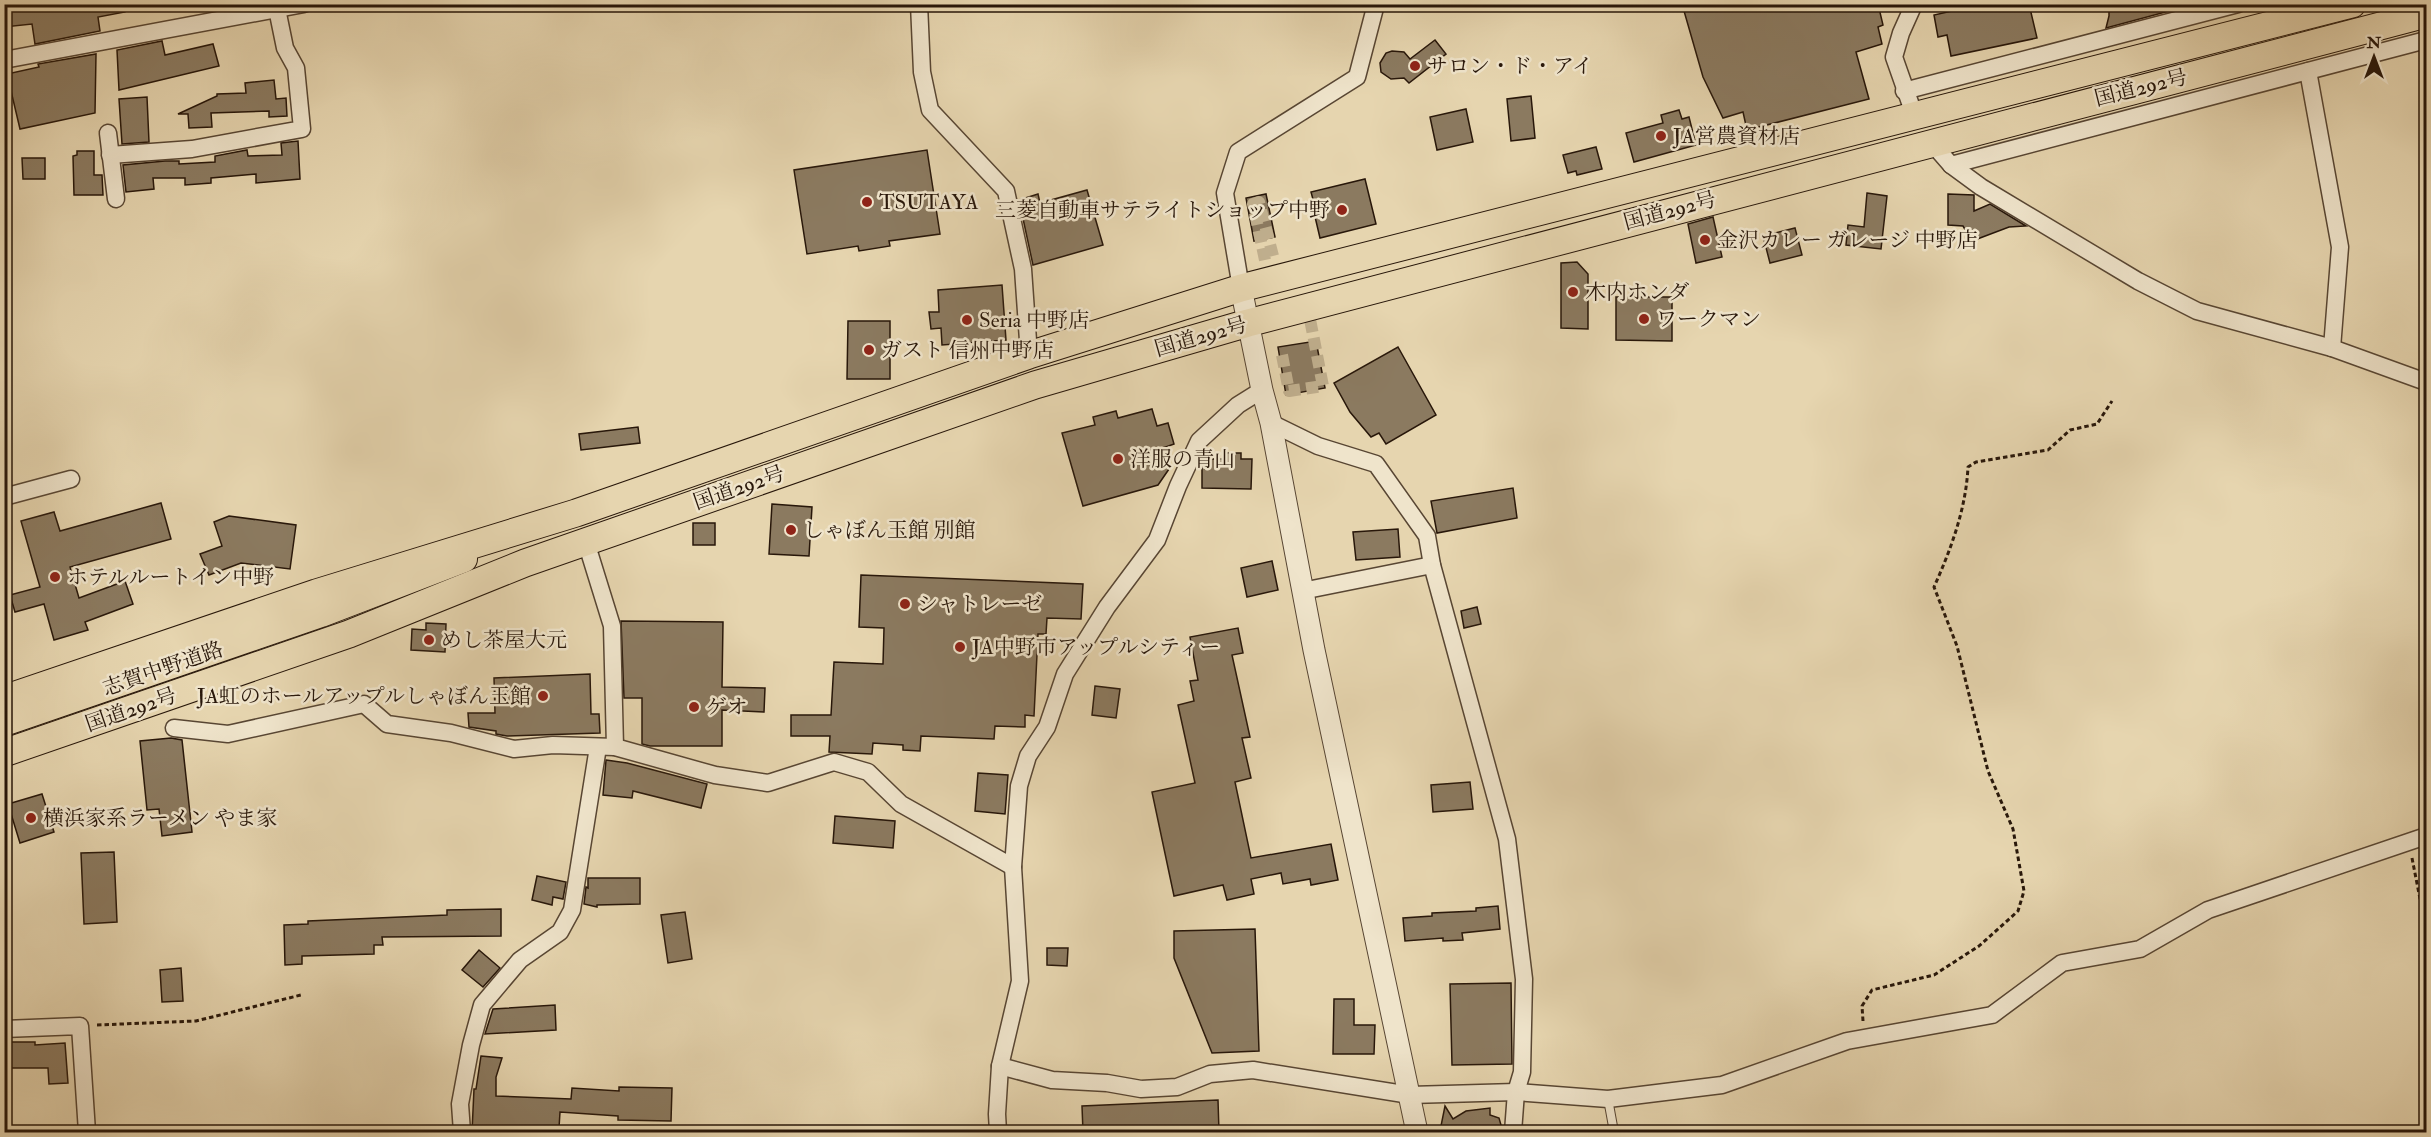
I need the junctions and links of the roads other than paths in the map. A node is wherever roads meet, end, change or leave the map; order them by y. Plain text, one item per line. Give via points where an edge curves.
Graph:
1 (304, 4) edge
2 (919, 4) edge
3 (1376, 4) edge
4 (1914, 4) edge
5 (2238, 4) edge
6 (2352, 4) edge
7 (277, 7) edge
8 (2185, 11) edge
9 (2427, 15) edge
10 (2427, 40) edge
11 (4, 60) edge
12 (2308, 71) junction
13 (1909, 103) junction
14 (108, 133) dead end
15 (1931, 142) junction
16 (111, 155) junction
17 (1951, 165) junction
18 (116, 200) dead end
19 (1240, 288) junction
20 (1248, 322) junction
21 (2332, 348) junction
22 (1029, 355) junction
23 (2427, 382) edge
24 (1262, 390) junction
25 (1271, 423) junction
26 (71, 479) dead end
27 (4, 497) edge
28 (576, 513) junction
29 (586, 542) junction
30 (1432, 565) junction
31 (1302, 591) junction
32 (321, 614) junction
33 (4, 699) edge
34 (4, 723) edge
35 (174, 728) dead end
36 (598, 747) junction
37 (615, 747) junction
38 (4, 753) edge
39 (2427, 836) edge
40 (1013, 867) junction
41 (4, 1029) edge
42 (1000, 1066) junction
43 (1516, 1092) junction
44 (1410, 1095) junction
45 (1608, 1099) junction
46 (87, 1132) edge
47 (462, 1132) edge
48 (998, 1132) edge
49 (1417, 1132) edge
50 (1512, 1132) edge
51 (1614, 1132) edge

1 - 7 street
2 - 22 street via 922,72 930,110 1006,191 1023,269
3 - 19 street via 1357,77 1238,152 1225,193
4 - 13 street via 1894,57
5 - 8 street
6 - 13 highway, 国道292号
7 - 11 street
7 - 16 street via 285,48 296,68 302,129 192,149
8 - 13 street
9 - 15 highway, 国道292号
10 - 12 street
12 - 17 street
12 - 21 street via 2340,248
13 - 19 highway, 国道292号
14 - 16 street
15 - 17 street
15 - 20 highway, 国道292号
16 - 18 street
17 - 21 street via 2138,281 2197,311
19 - 20 street
19 - 22 highway, 国道292号
20 - 24 street
20 - 29 highway, 国道292号 via 1035,385
21 - 23 street
22 - 28 highway, 国道292号
24 - 25 street
24 - 40 street via 1238,405 1199,441 1157,540 1107,607 1065,674 1047,727 1028,756 1019,786
25 - 30 street via 1318,446 1376,464 1427,536
25 - 31 street
26 - 27 street
28 - 32 main road
28 - 33 highway, 国道292号 via 316,593
29 - 32 main road via 528,554
29 - 37 street via 612,626
29 - 38 highway, 国道292号 via 349,634
30 - 31 street
30 - 43 street via 1507,839 1524,979 1522,1072
31 - 44 street
32 - 34 main road, 志賀中野道路
35 - 36 street via 228,734 364,704 387,724 451,733 514,749 553,745
36 - 37 street
36 - 47 street via 572,910 560,932 520,960 482,1005 460,1104
37 - 40 street via 715,775 768,783 834,762 868,772 901,804
39 - 45 street via 2208,910 2140,949 2062,963 1992,1015 1847,1041 1722,1085
40 - 42 street via 1020,981
41 - 46 street via 80,1026
42 - 44 street via 1052,1080 1141,1089 1177,1087 1210,1074 1253,1070
42 - 48 street
43 - 44 street
43 - 45 street
43 - 50 street
44 - 49 street
45 - 51 lane

